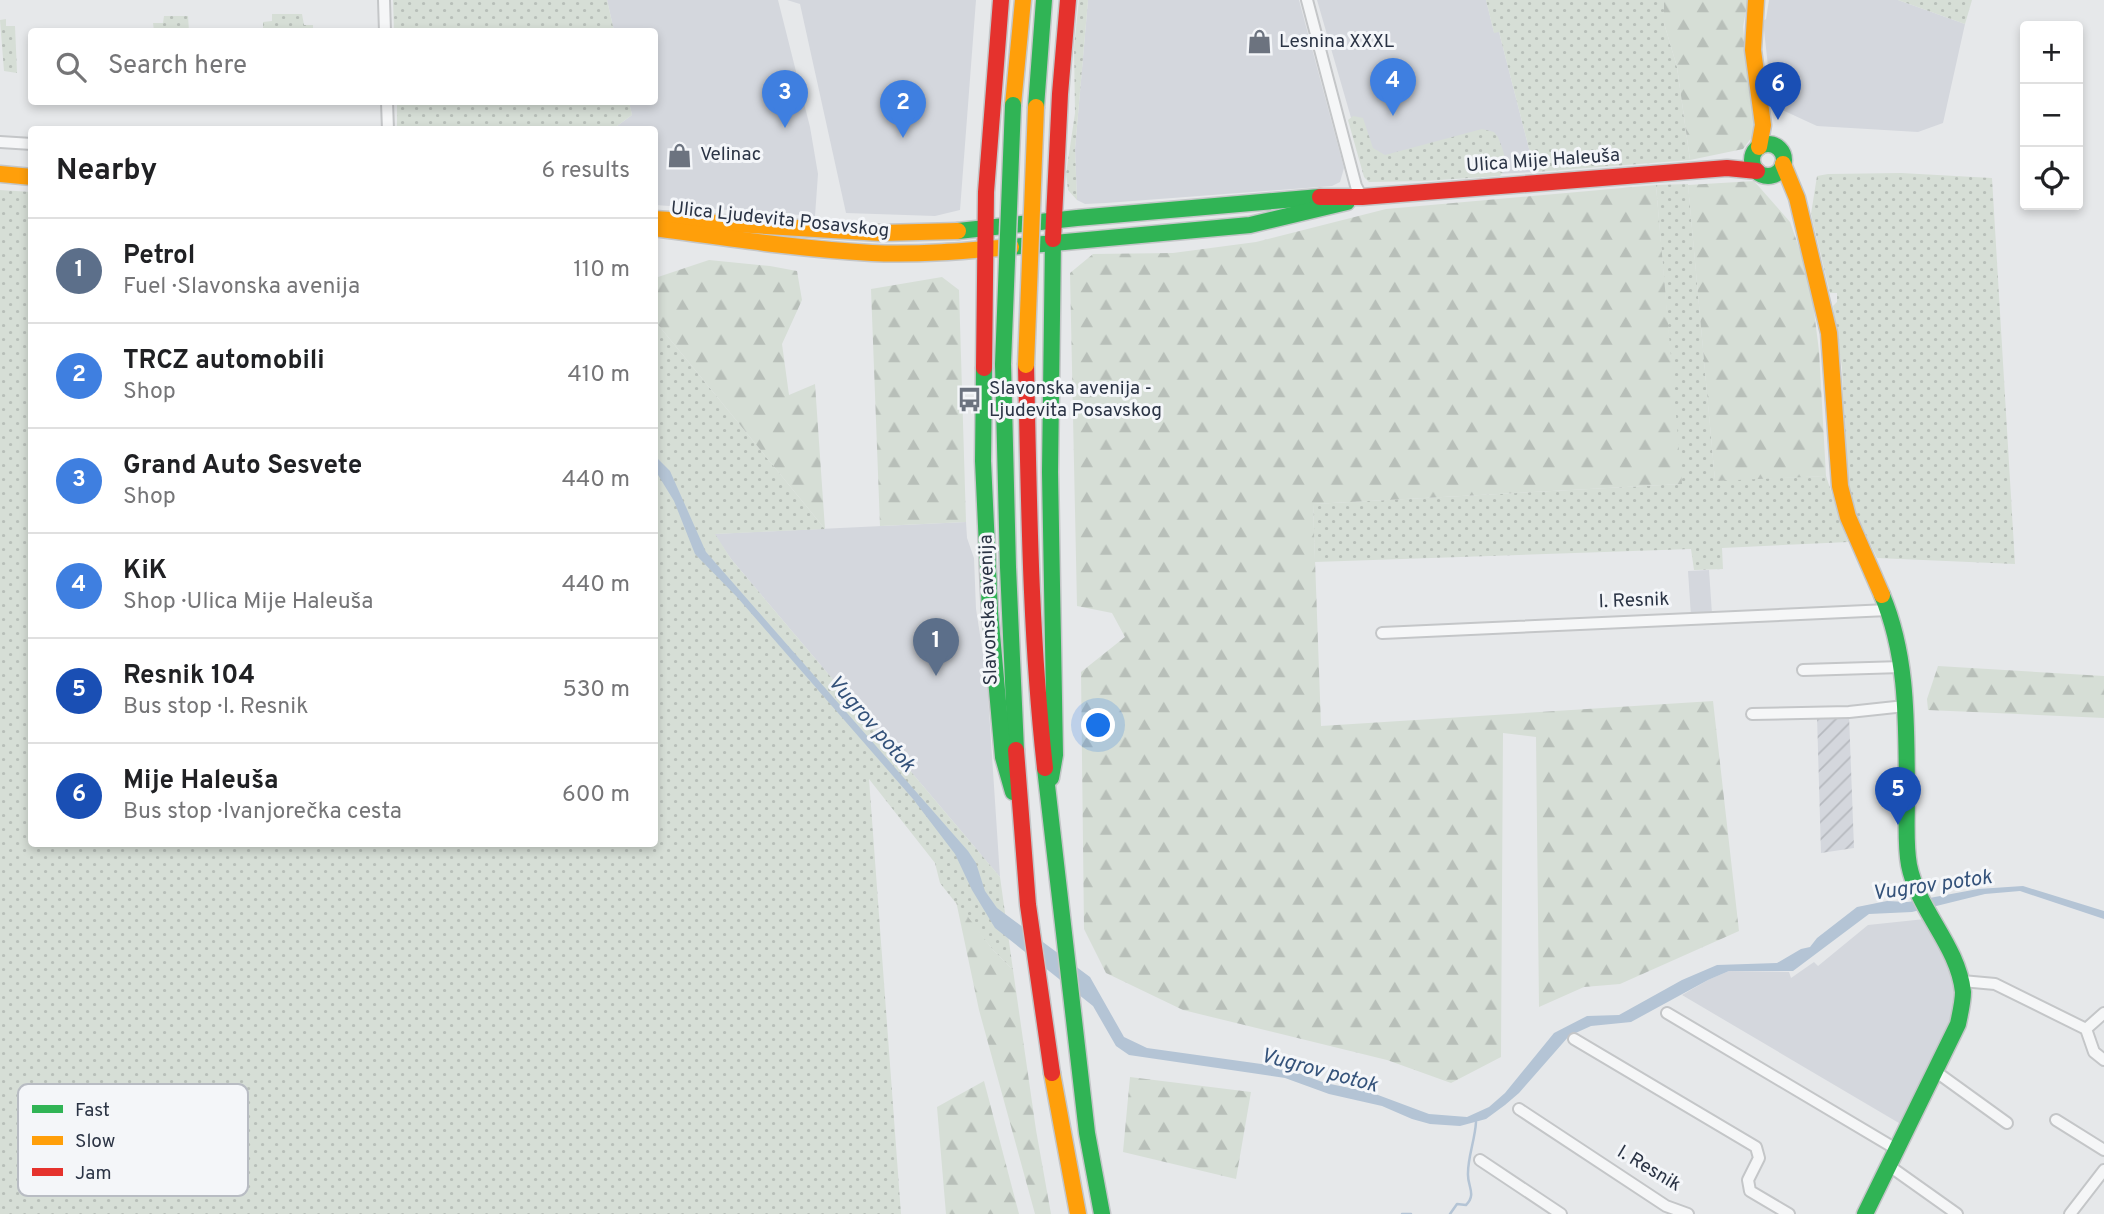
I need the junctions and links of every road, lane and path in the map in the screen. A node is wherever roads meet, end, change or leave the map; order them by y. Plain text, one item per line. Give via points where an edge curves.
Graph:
1 (384, 0) edge
2 (1001, 0) edge
3 (1023, 0) edge
4 (1044, 0) edge
5 (1068, 0) edge
6 (1307, 0) edge
7 (1756, 0) edge
8 (385, 28) edge
9 (1758, 86) junction
10 (387, 105) edge
11 (388, 126) edge
12 (0, 142) edge
13 (28, 144) edge
14 (1757, 149) junction
15 (1782, 157) junction
16 (1727, 168) junction
17 (1763, 173) junction
18 (0, 174) edge
19 (28, 177) edge
20 (1362, 197) junction
21 (658, 219) edge
22 (1803, 220) junction
23 (1053, 222) junction
24 (985, 228) junction
25 (658, 229) edge
26 (1052, 243) junction
27 (985, 250) junction
28 (1888, 610) junction
29 (1382, 633) dead end
30 (1902, 667) junction
31 (1803, 670) dead end
32 (1905, 706) junction
33 (1752, 714) dead end
34 (1047, 797) junction
35 (1020, 807) junction
36 (1962, 981) junction
37 (1667, 1013) dead end
38 (2104, 1013) edge
39 (2087, 1029) junction
40 (1574, 1039) dead end
41 (2104, 1060) edge
42 (1935, 1071) junction
43 (1519, 1109) dead end
44 (2056, 1119) dead end
45 (2007, 1123) dead end
46 (1896, 1149) junction
47 (2104, 1150) edge
48 (1480, 1160) dead end
49 (1888, 1165) junction
50 (2104, 1170) edge
51 (1077, 1214) edge
52 (1102, 1214) edge
53 (1561, 1214) edge
54 (1688, 1214) edge
55 (1789, 1214) edge
56 (1864, 1214) edge
57 (1956, 1214) edge
58 (2070, 1214) edge

1 - 8 street
2 - 24 main road
3 - 35 main road, Slavonska avenija, bridge via 1013,105 1003,364
4 - 34 main road, bridge via 1026,365 1030,561
5 - 23 main road
6 - 20 street
7 - 9 main road via 1753,32
9 - 14 main road via 1763,125
9 - 15 main road
10 - 11 street
12 - 13 street
14 - 15 main road via 1773,144
14 - 16 main road, Ulica Mije Haleuša
14 - 17 main road via 1753,161
15 - 17 main road via 1778,172
15 - 22 main road
16 - 17 main road, Ulica Mije Haleuša
16 - 20 main road, Ulica Mije Haleuša
17 - 22 main road via 1786,191
18 - 19 main road
20 - 23 main road, Ulica Mije Haleuša
20 - 26 main road, Ulica Mije Haleuša via 1258,224
21 - 24 main road, Ulica Ljudevita Posavskog via 881,233
22 - 28 main road via 1829,333 1840,486 1848,517
23 - 24 main road, Ulica Ljudevita Posavskog
23 - 26 main road
24 - 27 main road
25 - 27 main road, Ulica Ljudevita Posavskog via 875,253
26 - 27 main road, Ulica Ljudevita Posavskog
26 - 34 main road via 1049,482 1055,755
27 - 35 main road via 984,461 990,612 1003,757
28 - 29 street, I. Resnik
28 - 30 main road
30 - 31 street
30 - 32 main road
32 - 33 street
32 - 36 main road via 1909,864 1916,889
34 - 52 main road via 1087,1133
35 - 51 main road, Slavonska avenija via 1040,996
36 - 39 street via 1995,984
36 - 42 main road via 1958,1024
37 - 46 street
38 - 39 street
39 - 41 street via 2094,1052
40 - 55 street via 1756,1147 1759,1158 1748,1180 1750,1191
42 - 45 street
42 - 46 main road
43 - 54 street, I. Resnik via 1658,1201
44 - 47 street
46 - 49 main road
48 - 53 street
49 - 56 main road
49 - 57 street
50 - 58 street

